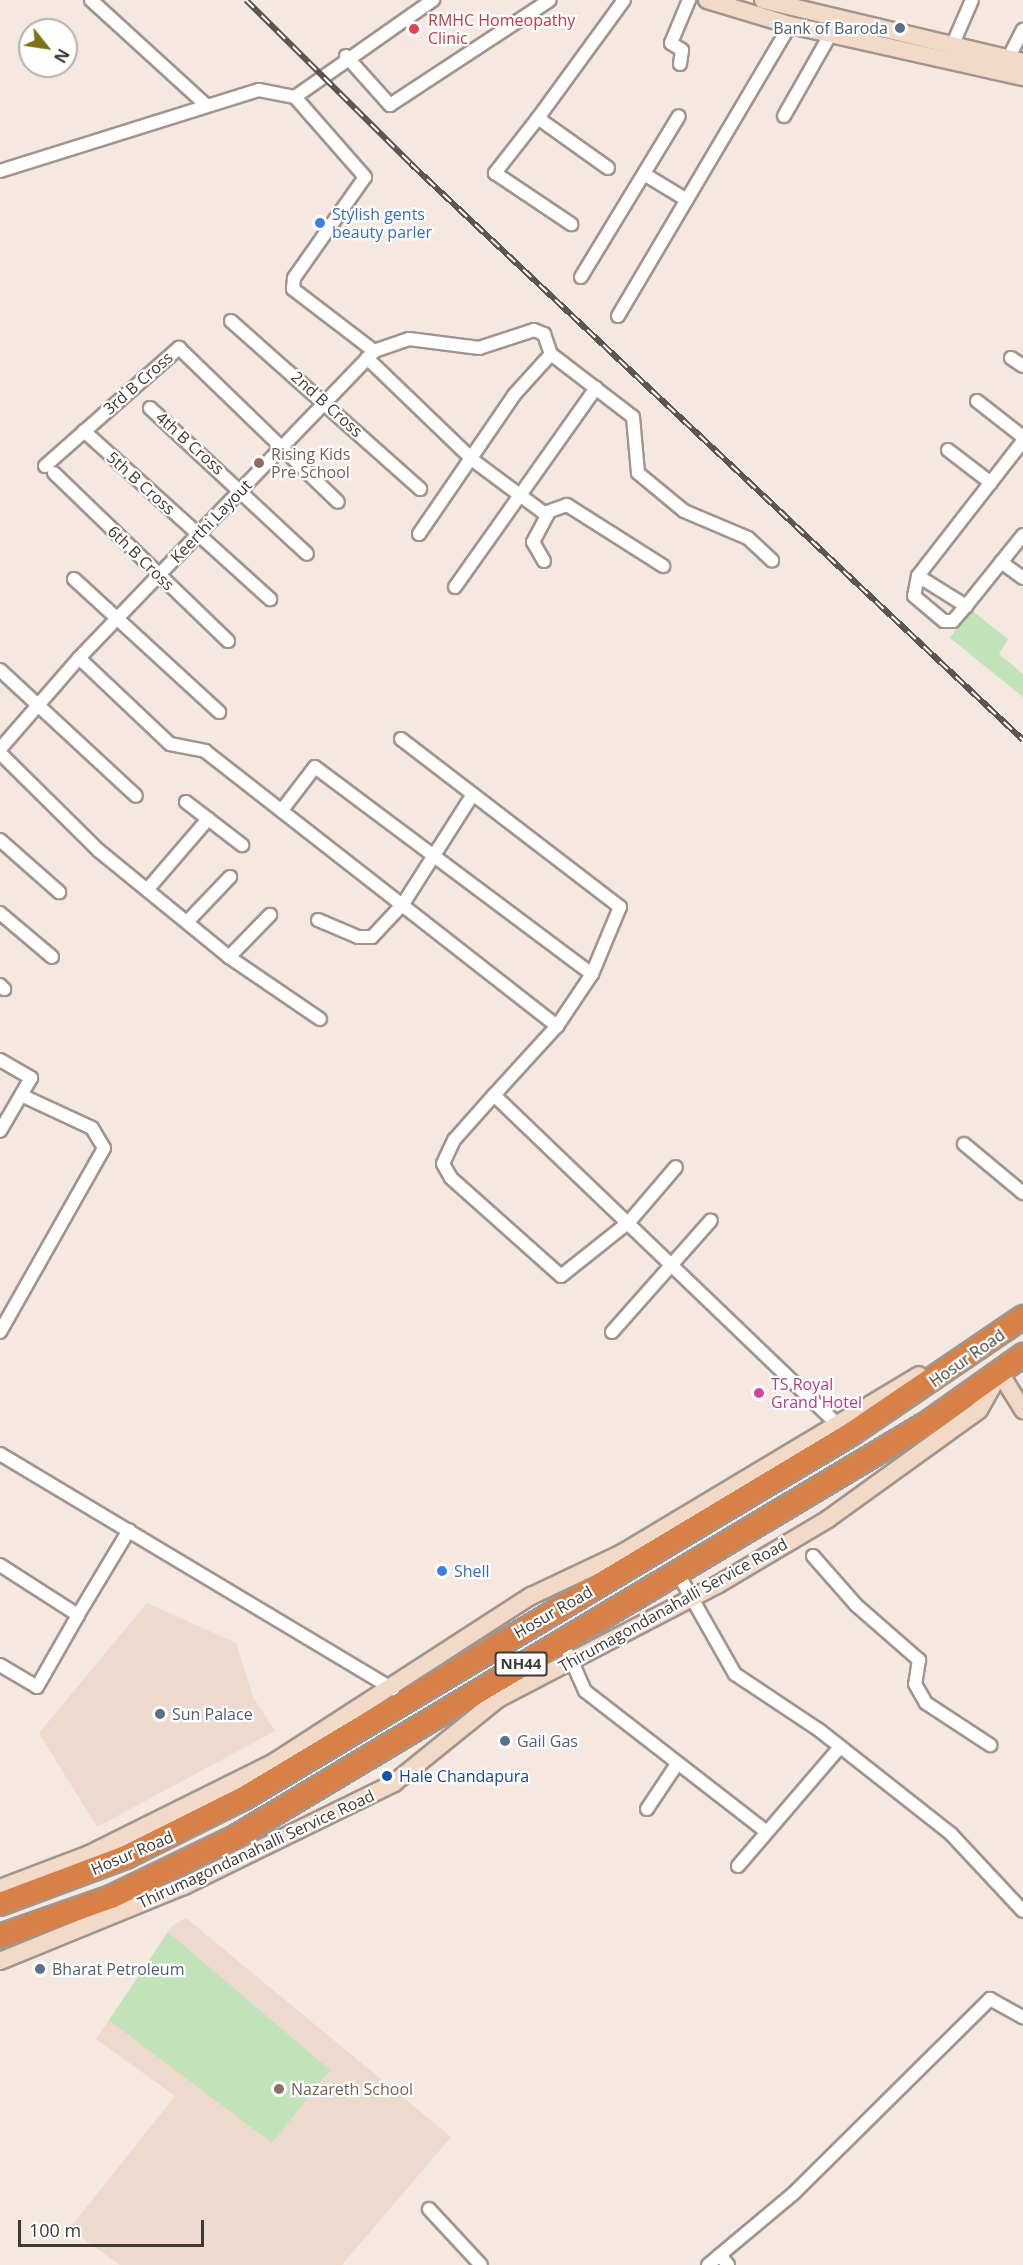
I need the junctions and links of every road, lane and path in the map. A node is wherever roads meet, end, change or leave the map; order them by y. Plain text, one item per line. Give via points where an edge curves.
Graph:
1 (91, 0) edge
2 (433, 0) edge
3 (550, 0) edge
4 (624, 0) edge
5 (689, 0) edge
6 (707, 0) edge
7 (763, 0) edge
8 (972, 0) edge
9 (790, 25) junction
10 (834, 26) junction
11 (1023, 30) edge
12 (952, 46) junction
13 (346, 56) junction
14 (1016, 61) edge
15 (680, 64) dead end
16 (1023, 77) edge
17 (295, 97) junction
18 (206, 105) junction
19 (679, 116) dead end
20 (784, 116) dead end
21 (538, 118) junction
22 (608, 168) dead end
23 (0, 171) edge
24 (644, 174) junction
25 (687, 200) junction
26 (571, 225) dead end
27 (581, 277) dead end
28 (618, 316) dead end
29 (231, 321) dead end
30 (551, 354) junction
31 (370, 355) junction
32 (1011, 358) dead end
33 (1023, 366) edge
34 (596, 388) junction
35 (977, 401) dead end
36 (326, 402) junction
37 (150, 408) dead end
38 (84, 431) junction
39 (1023, 436) edge
40 (1023, 441) edge
41 (283, 445) junction
42 (948, 450) dead end
43 (474, 461) junction
44 (50, 470) joint
45 (991, 483) junction
46 (420, 489) dead end
47 (241, 490) junction
48 (518, 495) junction
49 (338, 502) dead end
50 (548, 514) junction
51 (198, 534) junction
52 (419, 534) dead end
53 (1023, 534) edge
54 (307, 554) dead end
55 (772, 560) dead end
56 (544, 561) dead end
57 (1001, 562) junction
58 (663, 566) dead end
59 (159, 576) junction
60 (918, 576) junction
61 (1023, 578) edge
62 (74, 579) dead end
63 (455, 587) dead end
64 (270, 599) dead end
65 (966, 606) junction
66 (118, 622) junction
67 (228, 641) dead end
68 (79, 658) junction
69 (0, 670) edge
70 (38, 703) junction
71 (219, 712) dead end
72 (401, 739) dead end
73 (0, 751) edge
74 (473, 794) junction
75 (136, 796) dead end
76 (186, 802) dead end
77 (282, 810) junction
78 (208, 819) junction
79 (0, 840) edge
80 (242, 845) dead end
81 (430, 855) junction
82 (230, 877) dead end
83 (147, 890) junction
84 (59, 892) dead end
85 (403, 904) junction
86 (0, 913) edge
87 (270, 915) dead end
88 (188, 921) junction
89 (318, 921) dead end
90 (52, 957) dead end
91 (229, 957) junction
92 (592, 974) junction
93 (320, 1019) dead end
94 (557, 1026) junction
95 (0, 1059) edge
96 (21, 1095) junction
97 (494, 1095) junction
98 (0, 1131) edge
99 (964, 1144) dead end
100 (676, 1167) dead end
101 (1023, 1193) edge
102 (711, 1220) dead end
103 (629, 1222) junction
104 (672, 1261) junction
105 (1023, 1317) edge
106 (0, 1332) edge
107 (612, 1332) dead end
108 (1023, 1354) edge
109 (1000, 1373) junction
110 (945, 1374) junction
111 (1021, 1400) edge
112 (837, 1425) junction
113 (0, 1454) edge
114 (129, 1530) junction
115 (813, 1556) dead end
116 (0, 1565) edge
117 (677, 1572) junction
118 (690, 1599) junction
119 (78, 1615) junction
120 (561, 1641) junction
121 (572, 1660) junction
122 (0, 1665) edge
123 (393, 1689) junction
124 (990, 1745) dead end
125 (840, 1747) junction
126 (677, 1764) junction
127 (647, 1809) dead end
128 (767, 1832) junction
129 (738, 1866) dead end
130 (0, 1888) edge
131 (0, 1904) edge
132 (1023, 1911) edge
133 (0, 1936) edge
134 (0, 1961) edge
135 (1023, 2017) edge
136 (429, 2209) dead end
137 (724, 2260) edge
138 (481, 2265) edge
139 (708, 2265) edge

1 - 18 street
2 - 13 street
3 - 13 street via 390,105
4 - 21 street
5 - 15 street via 671,43 682,51
6 - 9 street
7 - 10 street
8 - 12 street
9 - 10 street
9 - 25 street
10 - 12 street
10 - 16 street
10 - 20 street
11 - 14 street
12 - 14 street
13 - 17 street
17 - 18 street via 258,90
17 - 31 street via 365,177 294,278 292,289
18 - 23 street
19 - 24 street
21 - 22 street
21 - 26 street via 495,173
24 - 25 street
24 - 27 street
25 - 28 street
29 - 36 street, 2nd B Cross
30 - 31 street via 544,334 534,330 479,348 409,339
30 - 34 street
30 - 43 street via 514,395
31 - 36 street, Keerthi Layout
31 - 43 street
32 - 33 street
34 - 48 street
34 - 55 street via 633,417 638,473 684,511 748,538
35 - 39 street
36 - 41 street, Keerthi Layout
36 - 46 street, 2nd B Cross
37 - 47 street, 4th B Cross
38 - 41 street, 3rd B Cross via 179,348
38 - 44 street, 3rd B Cross
38 - 51 street, 5th B Cross
40 - 45 street
41 - 47 street, Keerthi Layout
41 - 49 street
42 - 45 street
43 - 48 street
43 - 52 street
44 - 59 street, 6th B Cross
45 - 60 street
47 - 51 street, Keerthi Layout
47 - 54 street, 4th B Cross
48 - 50 street
48 - 63 street
50 - 56 street via 533,542
50 - 58 street via 559,504 567,505
51 - 59 street, Keerthi Layout
51 - 64 street, 5th B Cross
53 - 57 street
57 - 61 street
57 - 65 street
59 - 66 street, Keerthi Layout
59 - 67 street, 6th B Cross
60 - 65 street
60 - 65 street via 914,596 944,621 953,621
62 - 66 street
66 - 68 street, Keerthi Layout
66 - 71 street
68 - 70 street, Keerthi Layout
68 - 77 street via 170,744 205,751
69 - 70 street
70 - 73 street, Keerthi Layout
70 - 75 street
72 - 74 street
73 - 83 street
74 - 81 street
74 - 92 street via 620,907
76 - 78 street
77 - 81 street via 315,767
77 - 85 street
78 - 80 street
78 - 83 street
79 - 84 street
81 - 85 street
81 - 92 street
82 - 88 street
83 - 88 street
85 - 89 street via 372,937 358,937
85 - 94 street
86 - 90 street
87 - 91 street
88 - 91 street
91 - 93 street
92 - 94 street
94 - 97 street
95 - 96 street via 31,1078
96 - 98 street
96 - 106 street via 92,1128 104,1148
97 - 103 street
97 - 103 street via 445,1154 443,1164 451,1178 561,1276
99 - 101 street
100 - 103 street
102 - 104 street
103 - 104 street
104 - 107 street
104 - 112 street
105 - 110 highway, Hosur Road / NH44
108 - 109 highway, Hosur Road / NH44
109 - 111 street
109 - 117 highway, Hosur Road / NH44
109 - 118 street, Thirumagondanahalli Service Road via 980,1410 894,1474
110 - 112 street via 919,1376
110 - 131 highway, Hosur Road / NH44 via 236,1803 126,1857
112 - 123 street via 622,1553 531,1596
113 - 114 street
114 - 119 street
114 - 123 street
115 - 124 street via 856,1605 919,1660 915,1684 926,1703
116 - 119 street
117 - 118 street
117 - 120 highway, Hosur Road / NH44
118 - 121 street, Thirumagondanahalli Service Road
118 - 125 street via 735,1674
119 - 122 street via 37,1687
120 - 121 street
120 - 133 highway, Hosur Road / NH44 via 201,1856 90,1906
121 - 126 street via 585,1691
121 - 134 street, Thirumagondanahalli Service Road via 472,1716 394,1783 184,1886
123 - 130 street via 274,1761 174,1813 89,1854
125 - 128 street
125 - 132 street via 951,1834
126 - 127 street
126 - 128 street
128 - 129 street
135 - 137 street via 990,1999
136 - 138 street
137 - 139 street

